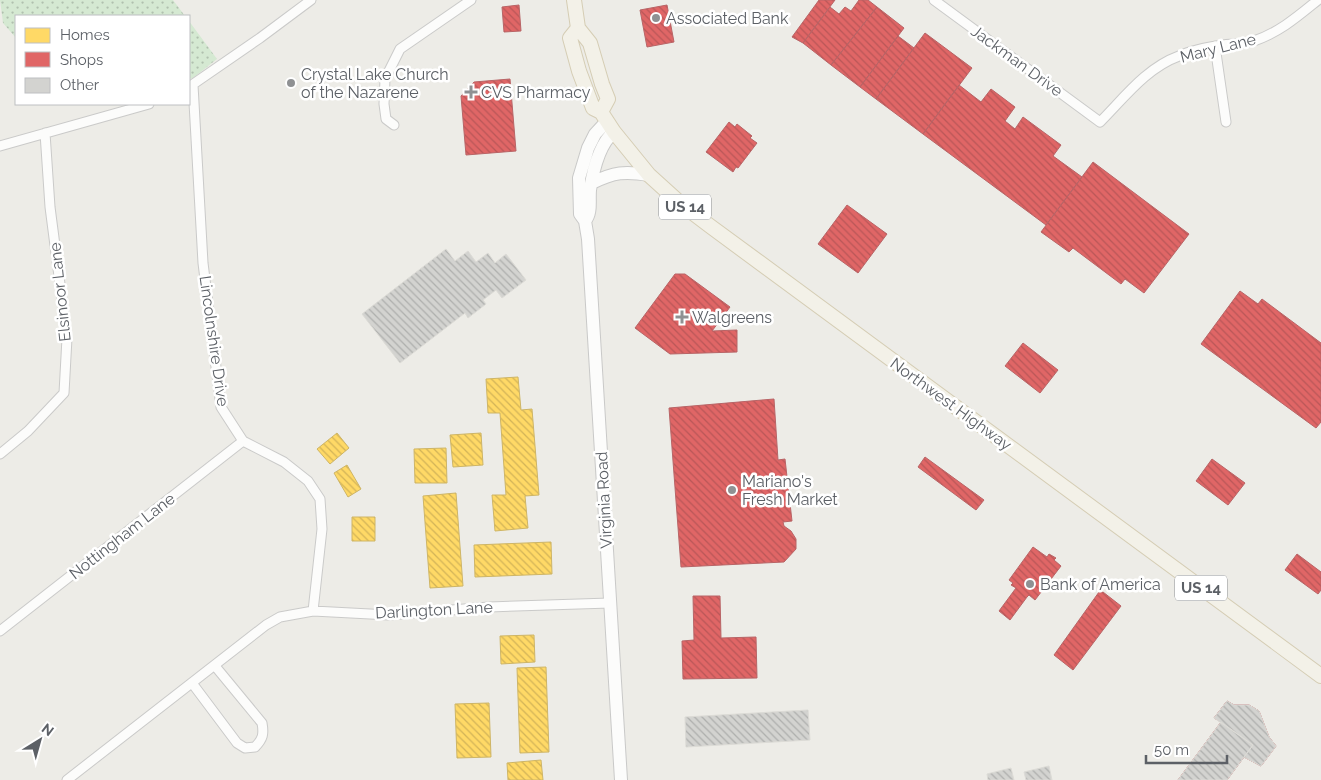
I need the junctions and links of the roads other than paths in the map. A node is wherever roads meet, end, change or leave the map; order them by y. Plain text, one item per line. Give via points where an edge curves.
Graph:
1 (311, 0) edge
2 (471, 0) edge
3 (574, 0) edge
4 (934, 0) edge
5 (1318, 0) edge
6 (1215, 46) junction
7 (191, 86) edge
8 (145, 105) edge
9 (607, 122) junction
10 (1100, 122) joint
11 (1226, 122) dead end
12 (394, 125) dead end
13 (45, 133) junction
14 (0, 146) edge
15 (649, 175) junction
16 (592, 182) junction
17 (585, 221) junction
18 (243, 441) junction
19 (0, 454) edge
20 (610, 603) junction
21 (313, 611) junction
22 (0, 631) edge
23 (215, 666) junction
24 (1321, 676) edge
25 (192, 684) junction
26 (67, 780) edge
27 (621, 780) edge

1 - 7 street
2 - 12 street via 400,49 386,79 384,104 386,119
3 - 9 main road via 578,28 590,43 608,99
4 - 10 street, Jackman Drive
5 - 6 street, Mary Lane via 1285,27 1252,41
6 - 10 street, Mary Lane via 1179,56 1156,68
6 - 11 street
7 - 18 street, Lincolnshire Drive via 203,264 221,407
8 - 13 street
9 - 15 main road, Northwest Highway / US 14
9 - 16 street, Virginia Road
9 - 17 street, Virginia Road via 595,134 580,171 580,214
13 - 14 street
13 - 19 street, Elsinoor Lane via 50,207 67,338 64,393 28,431
15 - 16 street via 621,172
15 - 24 main road, Northwest Highway / US 14 via 710,226
16 - 17 street, Virginia Road via 590,215
17 - 20 street, Virginia Road
18 - 21 street, Lincolnshire Drive via 284,462 308,481 320,499 322,529
18 - 22 street, Nottingham Lane
20 - 21 street, Darlington Lane via 489,607 389,615
20 - 27 street, Virginia Road
21 - 23 street, Darlington Lane via 280,617
23 - 25 street, Darlington Lane
23 - 25 street via 262,723 264,734 255,747 245,748 237,743
25 - 26 street, Darlington Lane

